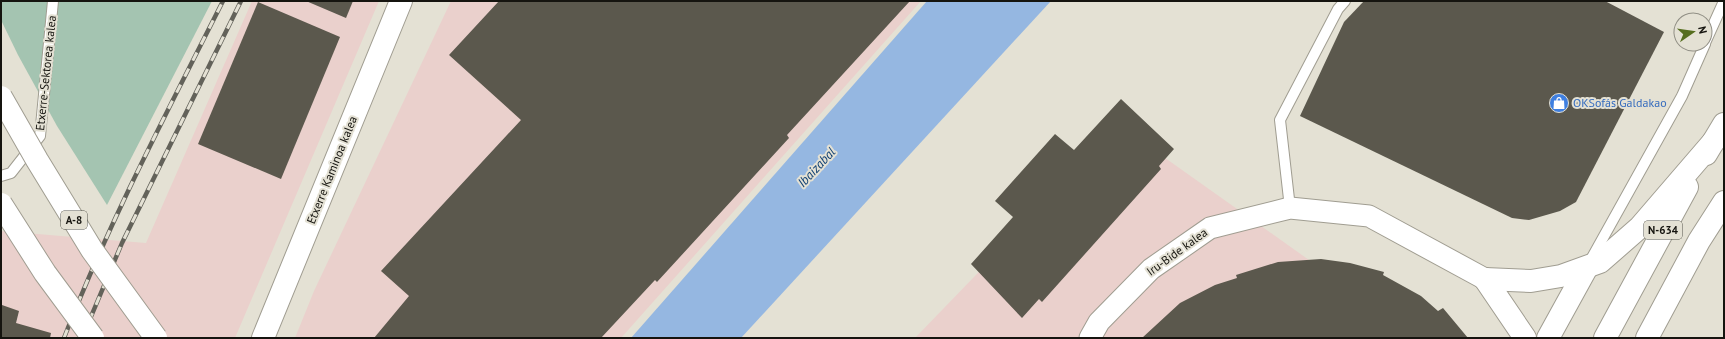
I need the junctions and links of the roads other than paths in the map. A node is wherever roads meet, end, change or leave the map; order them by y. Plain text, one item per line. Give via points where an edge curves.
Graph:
1 (53, 1) edge
2 (401, 1) edge
3 (1345, 1) edge
4 (1724, 1) edge
5 (1713, 26) edge
6 (1701, 52) edge
7 (1, 97) edge
8 (1719, 132) edge
9 (1, 176) edge
10 (1724, 202) edge
11 (1, 204) edge
12 (1290, 208) junction
13 (1586, 269) junction
14 (1485, 279) junction
15 (93, 338) edge
16 (156, 338) edge
17 (263, 338) edge
18 (1090, 338) edge
19 (1525, 338) edge
20 (1548, 338) edge
21 (1605, 338) edge
22 (1647, 338) edge

1 - 9 lane, Etxerre-Sektorea kalea via 40,136 11,173
2 - 17 main road, Etxerre Kaminoa kalea
3 - 12 lane via 1338,9 1280,120
4 - 5 lane
6 - 13 lane via 1682,96
7 - 16 main road, A-8, bridge via 92,250
8 - 13 main road via 1640,227 1600,262
8 - 21 main road, N-634
10 - 22 main road, N-634 via 1699,241
11 - 15 main road, bridge via 45,273
12 - 14 street, Iru-Bide kalea via 1369,216
12 - 18 street, Iru-Bide kalea via 1210,228 1151,270 1099,322
13 - 14 main road via 1531,281
13 - 20 main road
14 - 19 main road

